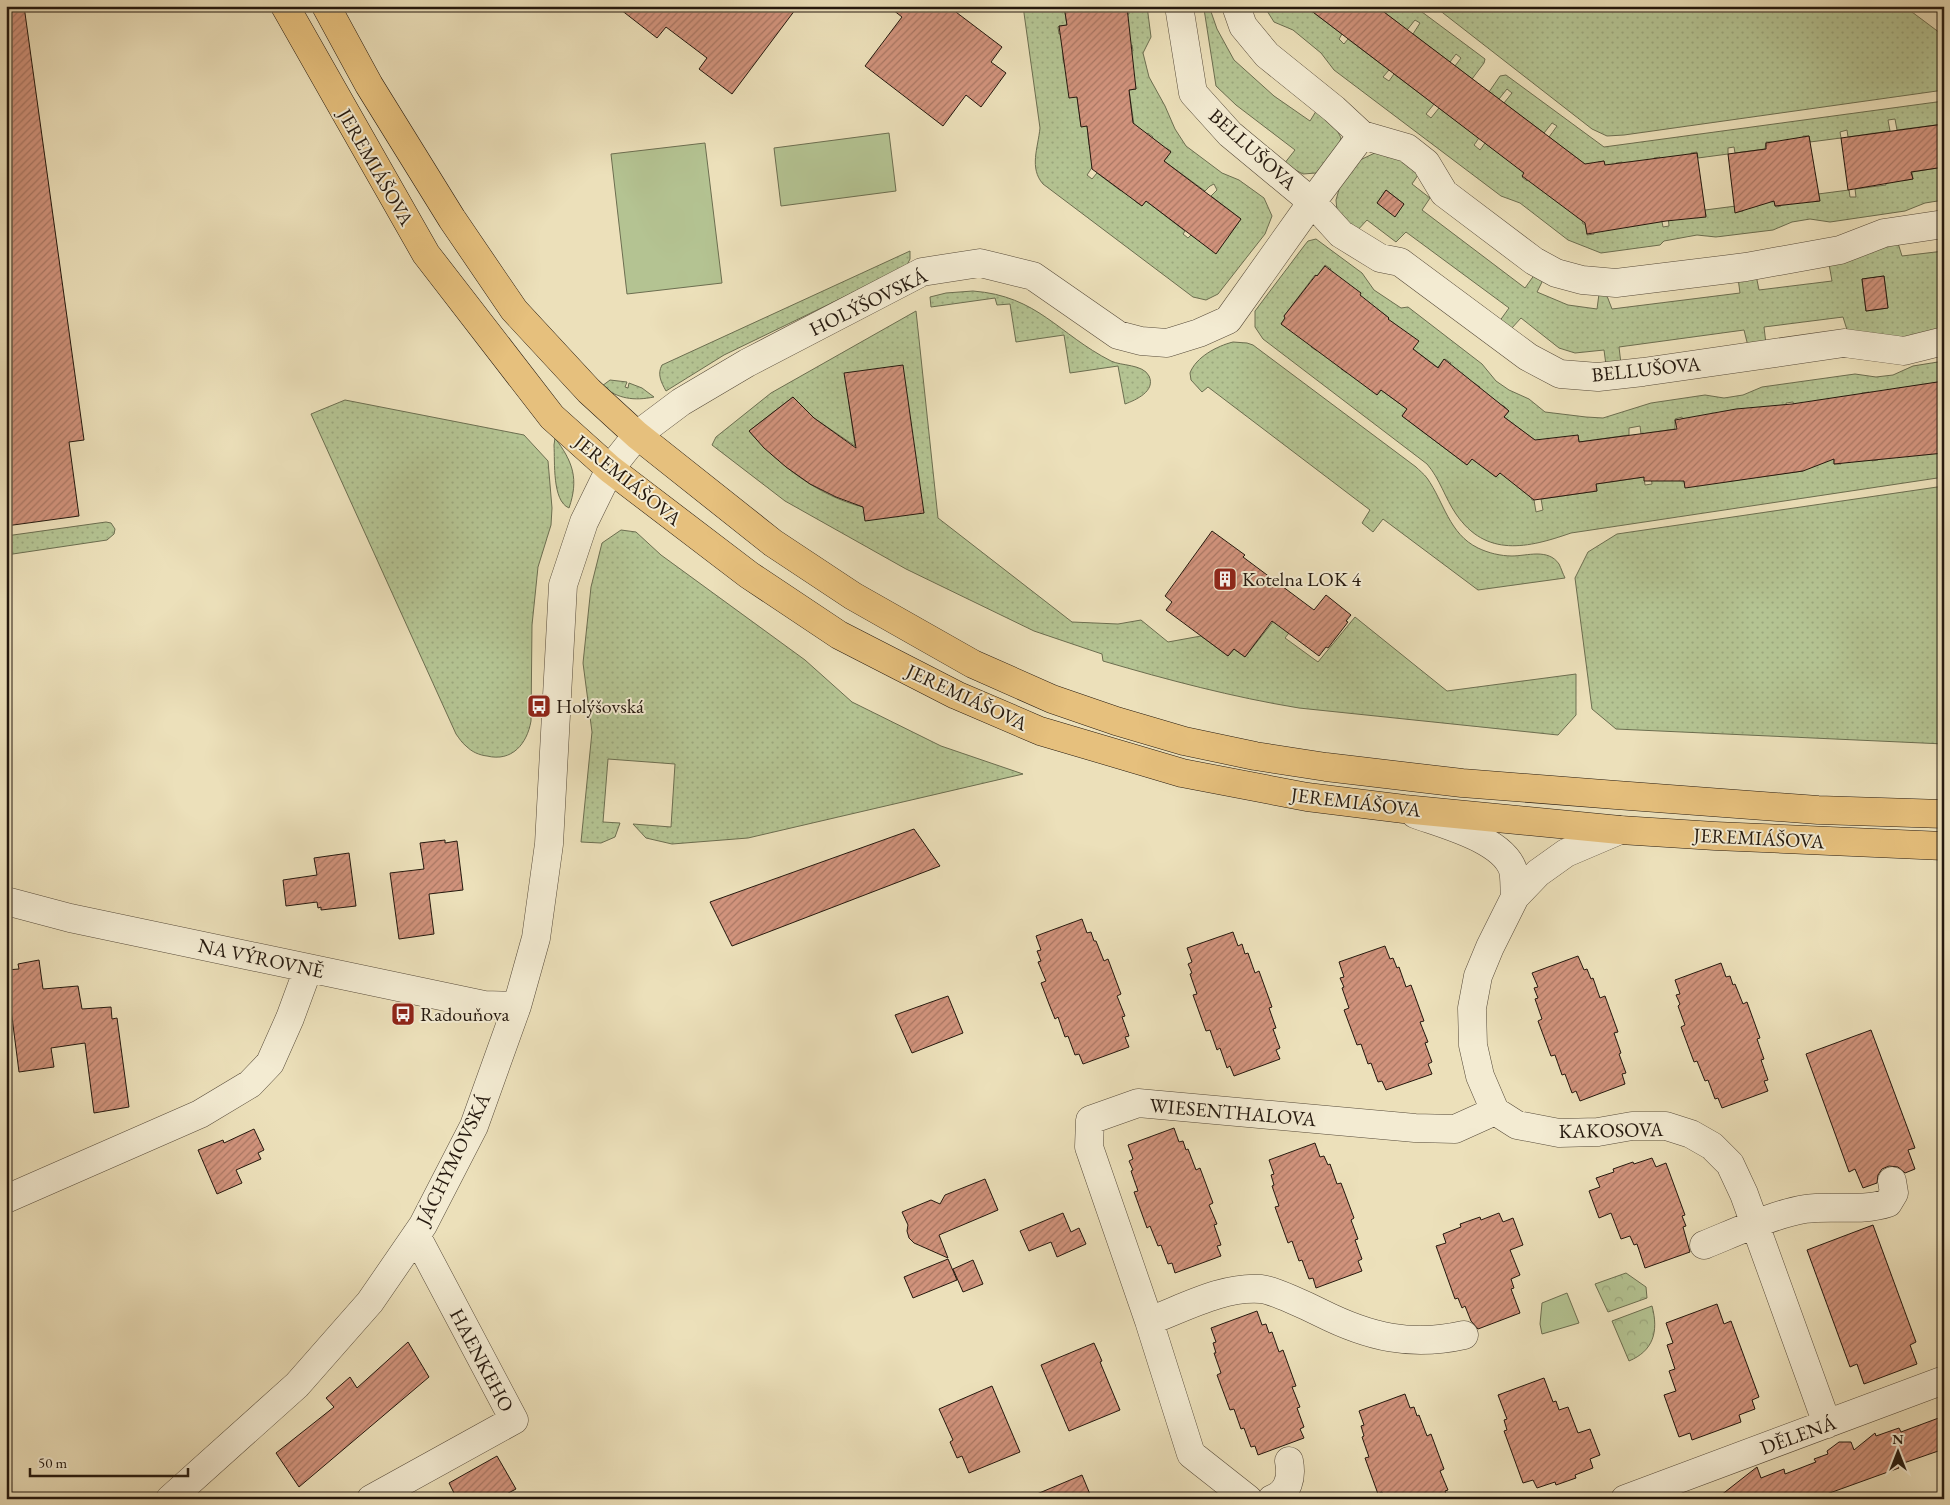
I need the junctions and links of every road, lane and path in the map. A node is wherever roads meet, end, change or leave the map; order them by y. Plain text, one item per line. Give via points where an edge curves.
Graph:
1 (285, 6) edge
2 (326, 6) edge
3 (1179, 6) edge
4 (1236, 6) edge
5 (1362, 135) junction
6 (1312, 202) junction
7 (1944, 224) edge
8 (1944, 341) edge
9 (637, 435) junction
10 (610, 469) junction
11 (1404, 809) junction
12 (1944, 814) edge
13 (1620, 830) junction
14 (1944, 846) edge
15 (1515, 897) junction
16 (6, 901) edge
17 (308, 968) junction
18 (517, 1006) junction
19 (1495, 1111) junction
20 (1892, 1181) dead end
21 (6, 1199) edge
22 (1756, 1225) junction
23 (416, 1234) junction
24 (1704, 1245) dead end
25 (1149, 1321) junction
26 (1464, 1335) dead end
27 (1944, 1380) edge
28 (1827, 1424) junction
29 (1289, 1462) dead end
30 (1654, 1494) edge
31 (170, 1499) edge
32 (371, 1499) edge
33 (1248, 1499) edge
34 (1272, 1499) edge
35 (1625, 1499) edge

1 - 10 main road, JEREMIÁŠOVA via 426,254 546,409
2 - 9 main road, JEREMIÁŠOVA via 369,85 452,219 514,310 589,391
3 - 6 street, BELLUŠOVA via 1193,93 1230,134
4 - 5 street via 1243,26 1267,55
5 - 6 street, BELLUŠOVA
5 - 7 street via 1407,148 1426,163 1444,193 1459,205 1534,261 1556,273 1582,280 1616,283 1746,267 1840,250 1884,233
6 - 8 street, BELLUŠOVA via 1341,234 1380,258 1400,262 1528,357 1560,374 1598,377 1844,343 1904,351
6 - 9 street, HOLÝŠOVSKÁ via 1228,320 1199,332 1167,343 1118,335 1034,276 980,263 922,272 747,363 681,402
9 - 10 street, HOLÝŠOVSKÁ
9 - 12 main road, JEREMIÁŠOVA via 773,543 852,596 973,664 1034,691 1167,736 1255,756 1462,783 1818,810
10 - 11 main road, JEREMIÁŠOVA via 749,575 840,635 956,695 1040,731 1182,773 1307,798
10 - 18 street, JÁCHYMOVSKÁ via 584,522 563,585 548,855 536,938
11 - 13 main road, JEREMIÁŠOVA
11 - 15 street via 1493,846 1513,870
13 - 14 main road, JEREMIÁŠOVA
13 - 15 street via 1566,853 1538,873
15 - 19 street via 1478,976 1472,1008 1473,1045 1480,1076
16 - 17 street, NA VÝROVNĚ via 70,918
17 - 18 street, NA VÝROVNĚ via 484,1005
17 - 21 street via 270,1063 250,1084 200,1114
18 - 23 street, JÁCHYMOVSKÁ via 474,1126
19 - 22 street, KAKOSOVA via 1517,1125 1559,1133 1666,1126 1691,1134 1712,1146 1730,1164
19 - 25 street, WIESENTHALOVA via 1455,1129 1138,1103 1090,1120 1089,1147
20 - 22 street via 1894,1193 1888,1204 1872,1208 1805,1209
22 - 24 street
22 - 28 street, KAKOSOVA
23 - 31 street, JÁCHYMOVSKÁ via 370,1302 297,1385
23 - 32 street, HAENKEHO via 514,1420
25 - 26 street via 1230,1292 1263,1289 1372,1334 1405,1341 1441,1340
25 - 33 street, WIESENTHALOVA via 1191,1454
27 - 28 street, DĚLENÁ
28 - 30 street, DĚLENÁ
29 - 34 street via 1292,1476 1285,1488
30 - 35 street, DĚLENÁ

